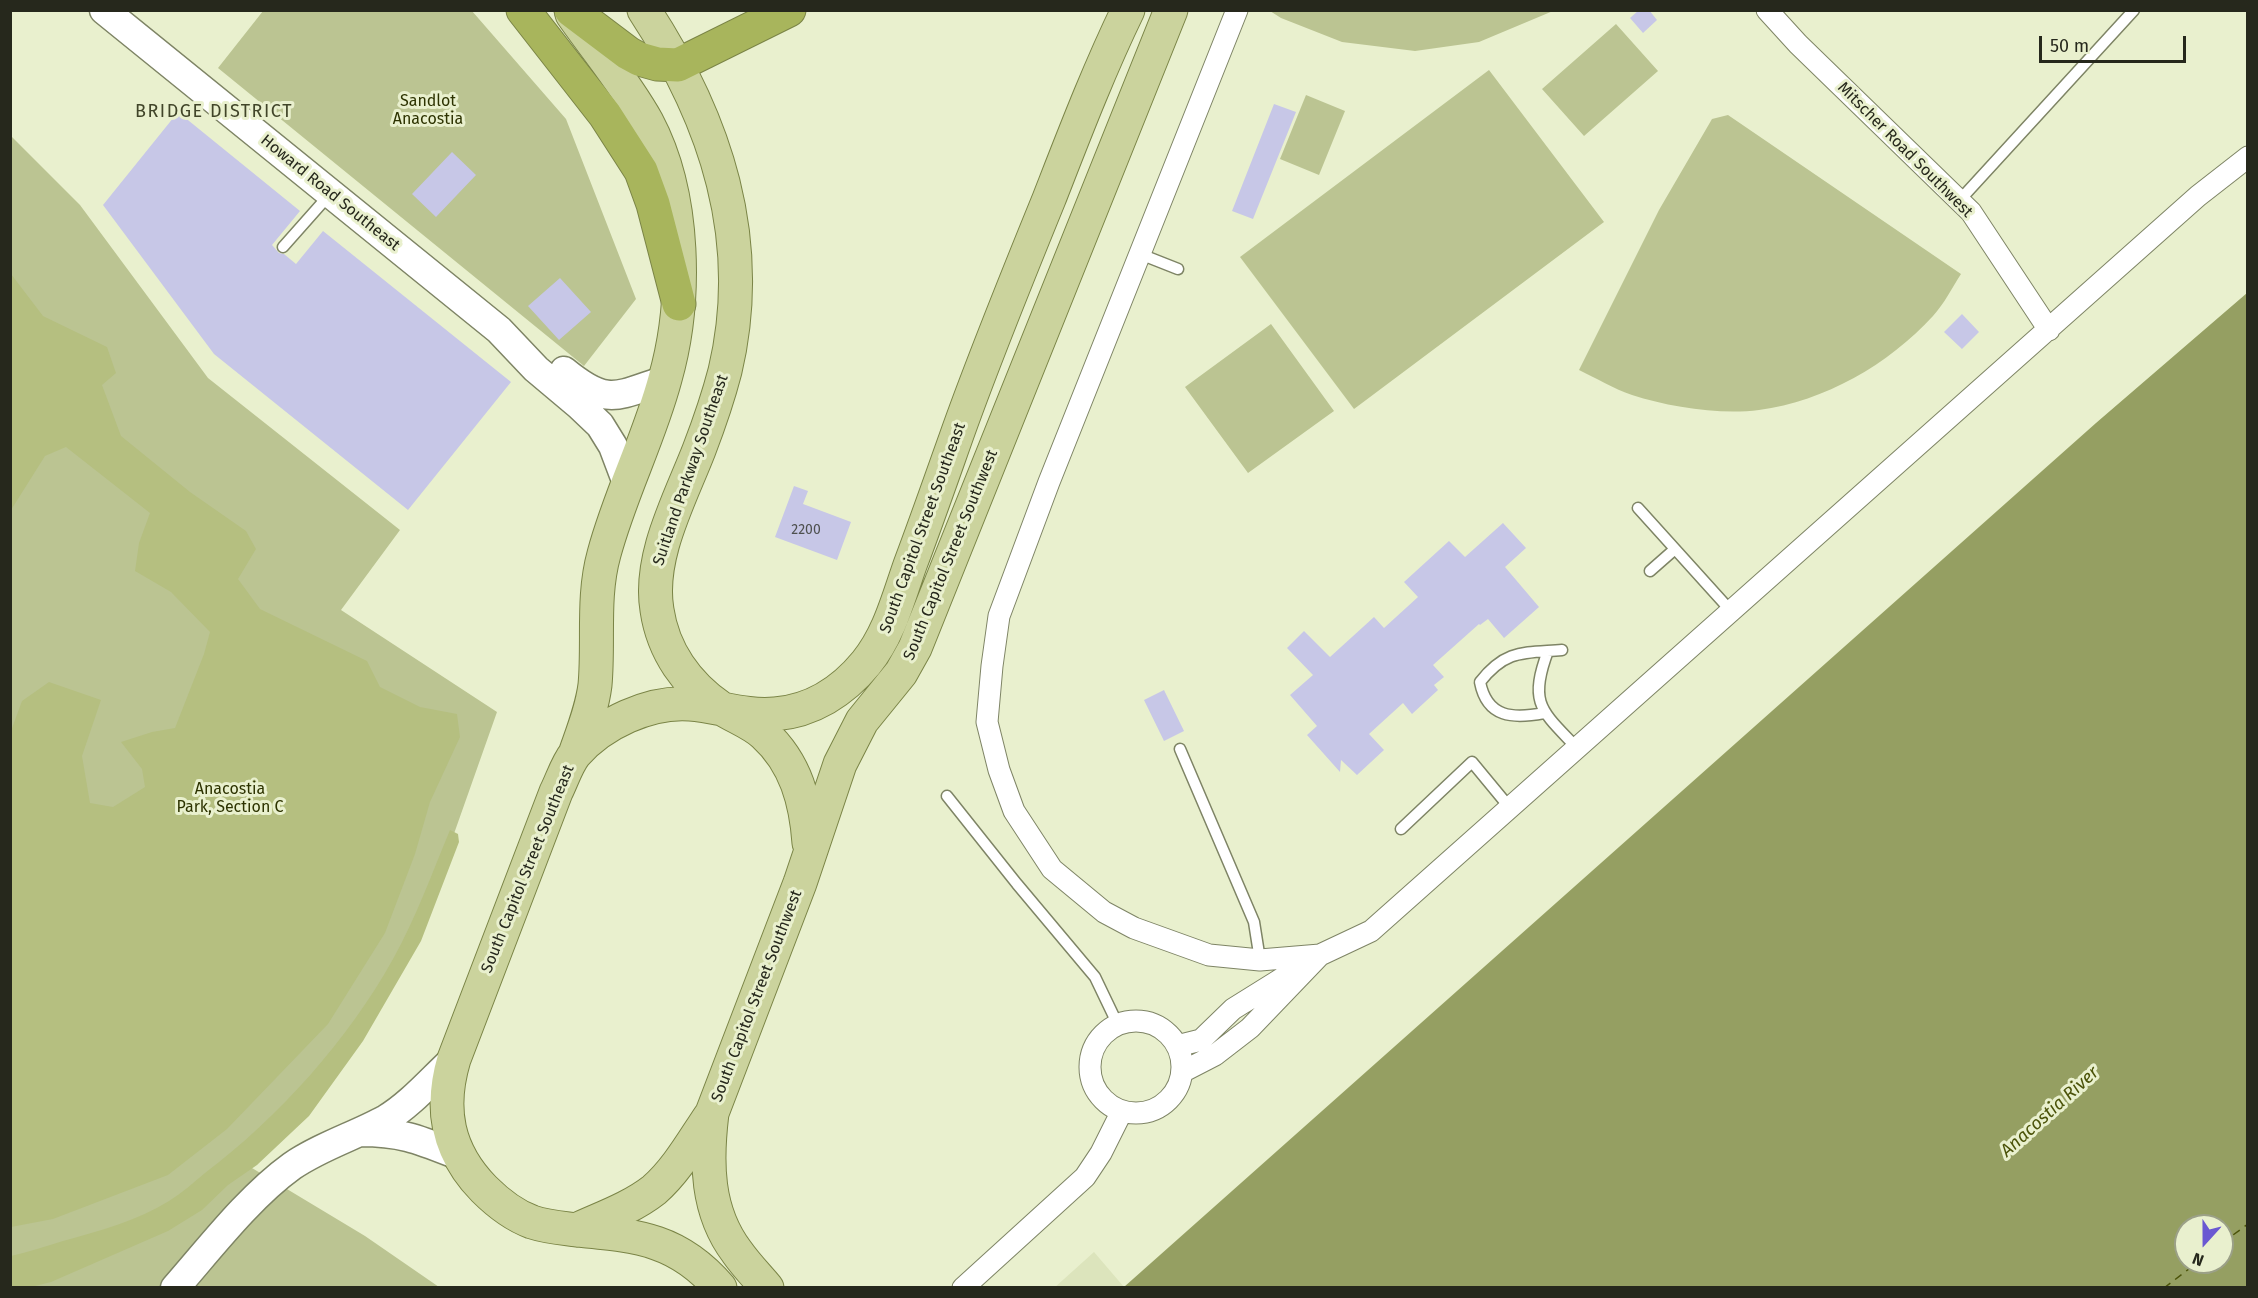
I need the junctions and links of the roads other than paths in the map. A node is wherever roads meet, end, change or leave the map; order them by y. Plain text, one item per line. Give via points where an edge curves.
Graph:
1 (523, 10) edge
2 (570, 10) edge
3 (644, 10) edge
4 (789, 10) edge
5 (1128, 10) edge
6 (1171, 10) edge
7 (1237, 10) edge
8 (1767, 10) edge
9 (2134, 10) edge
10 (106, 11) edge
11 (678, 65) junction
12 (2247, 157) edge
13 (330, 194) junction
14 (1959, 201) junction
15 (284, 247) dead end
16 (1140, 254) junction
17 (1178, 269) dead end
18 (679, 304) junction
19 (499, 330) junction
20 (2049, 330) junction
21 (665, 380) junction
22 (627, 483) junction
23 (1638, 508) dead end
24 (1675, 549) junction
25 (1650, 571) dead end
26 (1731, 611) junction
27 (1563, 650) dead end
28 (1548, 651) junction
29 (723, 709) junction
30 (1544, 713) junction
31 (1180, 748) dead end
32 (1578, 748) junction
33 (575, 754) junction
34 (947, 796) dead end
35 (1510, 808) junction
36 (1401, 829) dead end
37 (809, 854) junction
38 (1320, 955) junction
39 (1260, 960) junction
40 (1118, 1025) junction
41 (1177, 1046) junction
42 (454, 1059) junction
43 (1182, 1072) junction
44 (1122, 1112) junction
45 (712, 1113) junction
46 (358, 1132) junction
47 (458, 1155) junction
48 (576, 1230) junction
49 (175, 1287) edge
50 (720, 1287) edge
51 (767, 1287) edge
52 (963, 1287) edge

1 - 18 highway via 633,156 647,185
2 - 11 highway via 639,59
2 - 18 main road via 636,105 655,141 677,229
3 - 11 main road, Suitland Parkway Southeast
4 - 11 highway
5 - 29 main road, South Capitol Street Southeast via 986,358 883,638 857,673 810,706 774,714
6 - 37 main road, South Capitol Street Southwest via 915,648 850,742
7 - 16 street
8 - 14 street, Mitscher Road Southwest
9 - 14 lane
10 - 13 street, Howard Road Southeast
11 - 29 main road, Suitland Parkway Southeast via 705,122 729,201 734,299 718,397 660,551 655,597 662,633 679,668 696,688
12 - 20 street via 2204,190
13 - 15 lane
13 - 19 street, Howard Road Southeast
14 - 20 street, Mitscher Road Southwest via 1971,212
16 - 17 lane
16 - 39 street via 999,616 987,722 1014,810 1052,869 1076,891 1104,912 1165,940 1209,955
18 - 21 main road
19 - 21 street, Howard Road Southeast via 596,393 615,395
19 - 22 street, Howard Road Southeast via 536,369 600,425
20 - 26 street
21 - 22 main road
22 - 33 main road via 599,572 595,687
23 - 24 lane
24 - 25 lane
24 - 26 lane
26 - 32 street
27 - 28 lane
28 - 30 lane via 1539,676
28 - 30 lane via 1510,656 1493,665 1480,682 1490,705 1505,715
29 - 33 main road, South Capitol Street Southeast via 687,704 645,709 608,728
29 - 37 main road, Suitland Parkway Southeast via 763,733 789,764 805,808
30 - 32 lane
31 - 39 lane via 1254,922
32 - 35 street
33 - 42 main road, South Capitol Street Southeast via 556,792
34 - 40 lane via 1095,977
35 - 36 lane via 1472,762
35 - 38 street via 1371,931
37 - 45 main road, South Capitol Street Southwest
38 - 39 street
38 - 41 street via 1233,1009 1201,1040
38 - 43 street via 1250,1028 1215,1055
40 - 41 street via 1145,1022 1169,1035
40 - 44 street via 1097,1043 1089,1070 1099,1096
41 - 43 street
42 - 46 street via 403,1107
42 - 47 main road, South Capitol Street Southeast via 446,1099
43 - 44 street via 1178,1088 1168,1101 1154,1110
44 - 52 street via 1085,1177
45 - 48 main road via 656,1188 623,1209
45 - 51 main road, South Capitol Street Southwest via 709,1180 715,1208 736,1252
46 - 47 street via 409,1136
46 - 49 street via 307,1157 276,1179
47 - 48 main road, South Capitol Street Southeast via 484,1189 516,1215 548,1227
48 - 50 main road, South Capitol Street Southeast via 668,1246 700,1266

